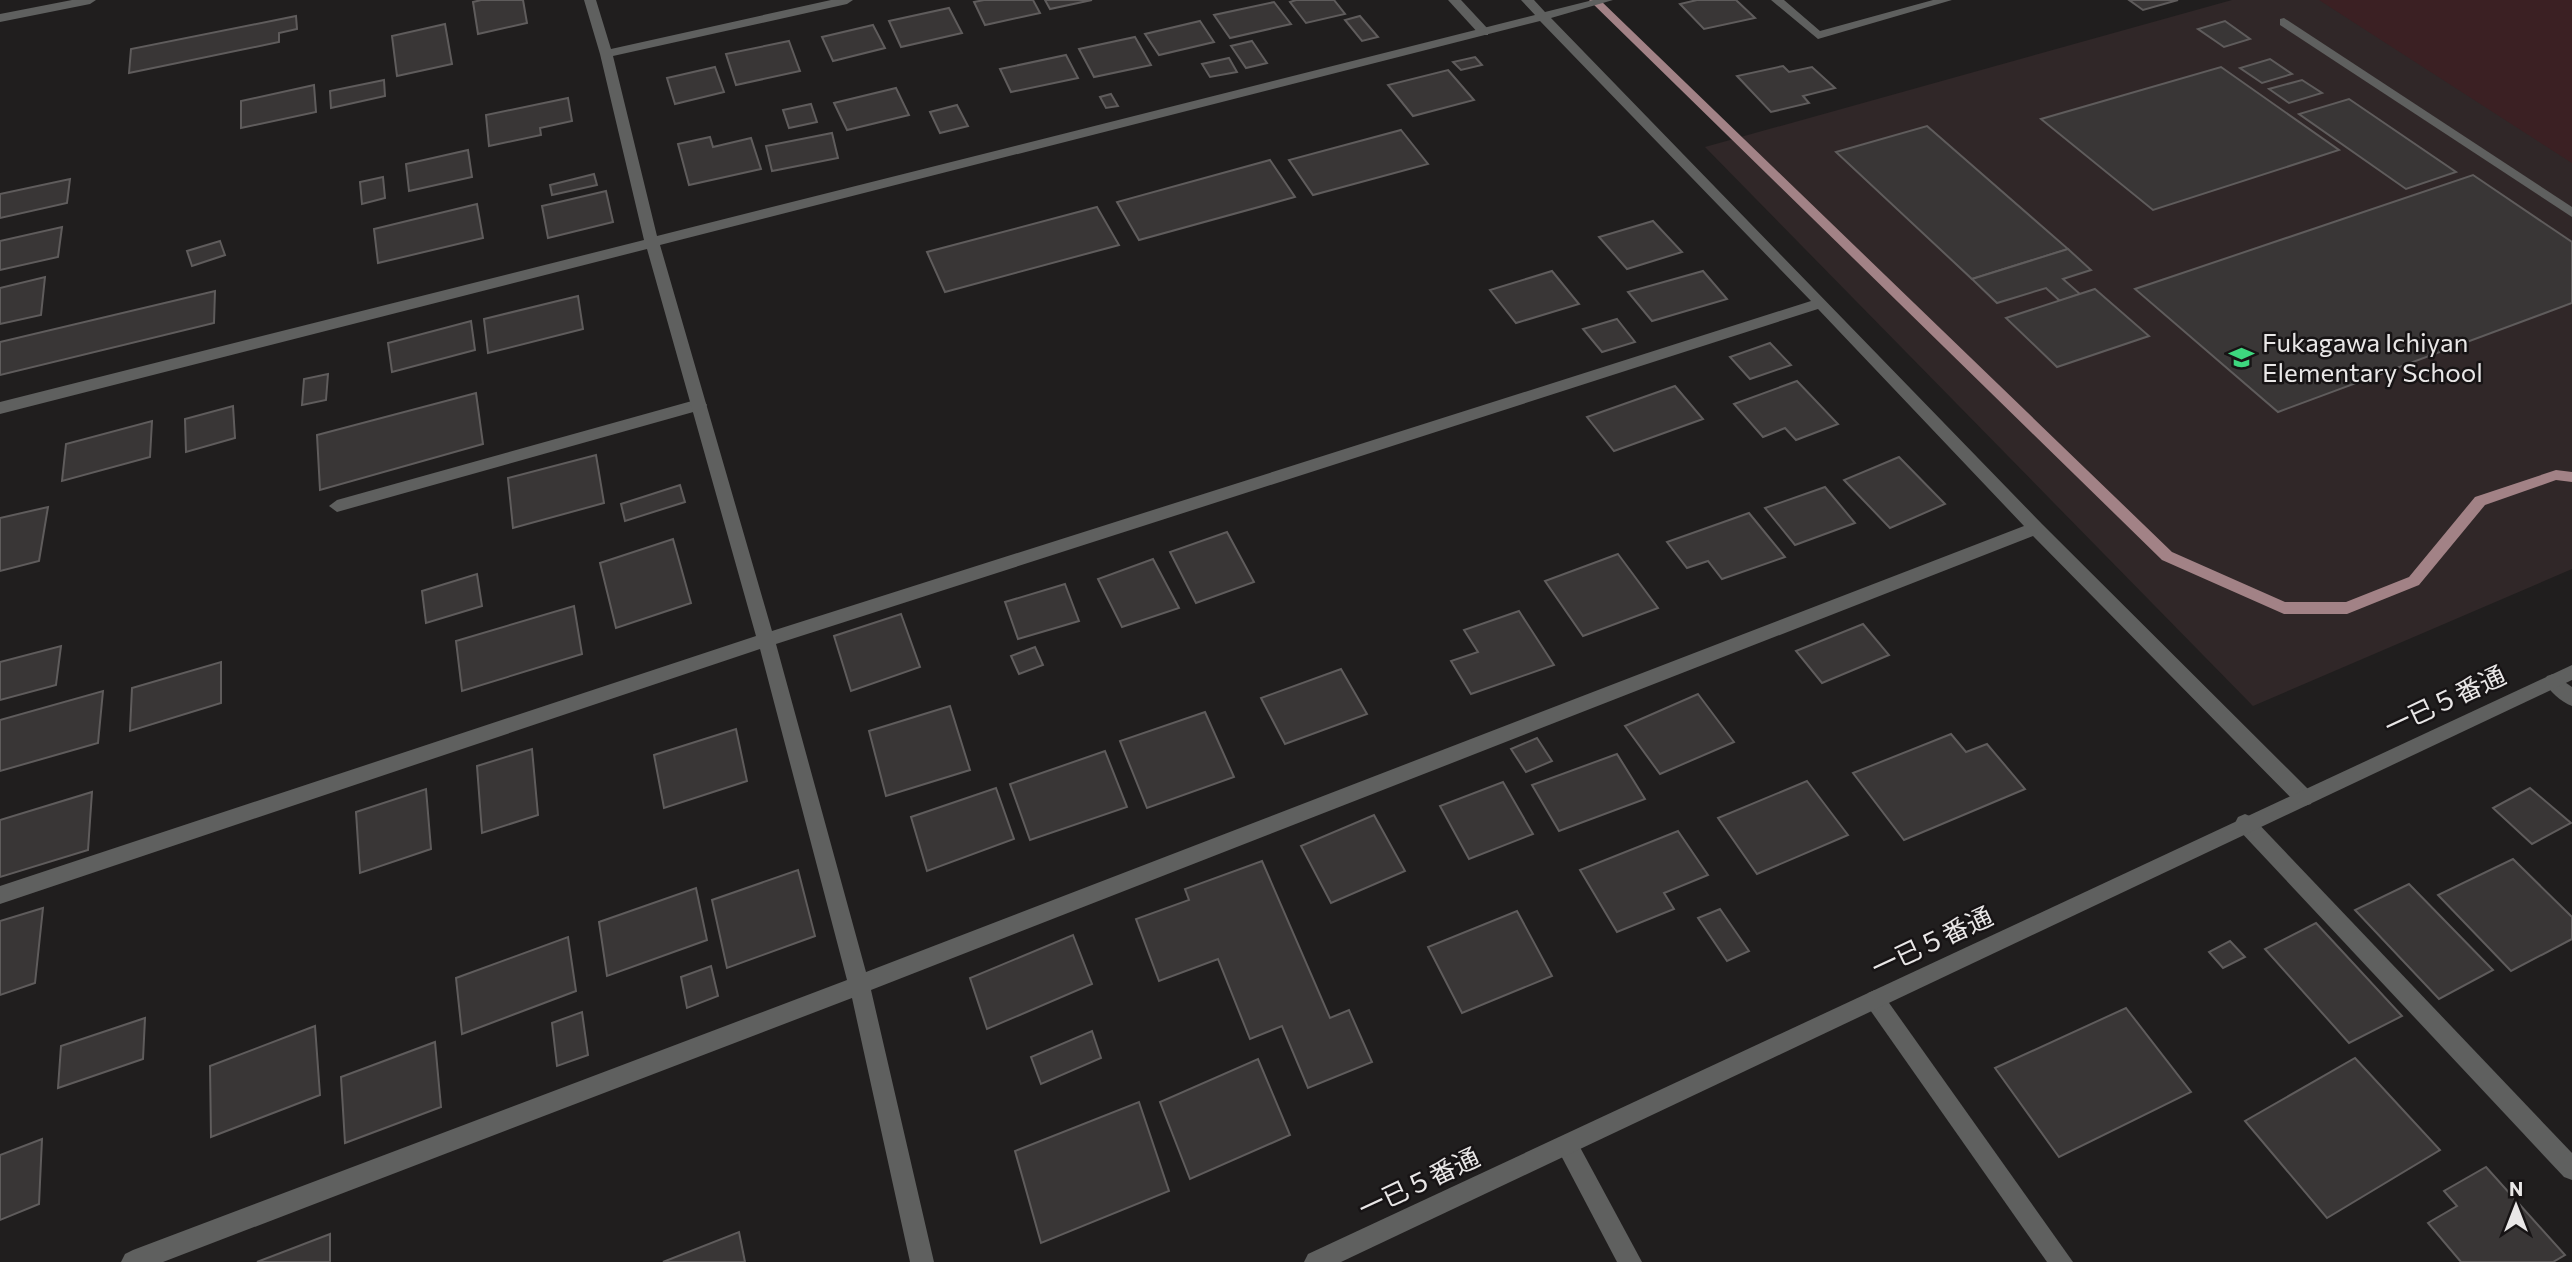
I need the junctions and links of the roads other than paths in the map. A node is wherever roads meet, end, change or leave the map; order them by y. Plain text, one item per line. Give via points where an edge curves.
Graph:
1 (90, 0) edge
2 (590, 0) edge
3 (847, 0) edge
4 (1454, 0) edge
5 (1527, 0) edge
6 (1607, 0) edge
7 (1777, 0) edge
8 (1946, 0) edge
9 (1545, 17) junction
10 (0, 18) edge
11 (2284, 22) dead end
12 (1484, 32) junction
13 (606, 54) junction
14 (2572, 213) edge
15 (652, 243) junction
16 (1821, 303) junction
17 (699, 405) junction
18 (0, 408) edge
19 (337, 506) dead end
20 (2036, 528) junction
21 (766, 640) junction
22 (2572, 672) edge
23 (2553, 681) junction
24 (2572, 698) edge
25 (2304, 798) junction
26 (2245, 823) junction
27 (0, 895) edge
28 (859, 985) junction
29 (1875, 1000) junction
30 (1567, 1146) junction
31 (2572, 1169) edge
32 (133, 1262) edge
33 (922, 1262) edge
34 (1316, 1262) edge
35 (1630, 1262) edge
36 (2061, 1262) edge

1 - 10 street
2 - 13 street
3 - 13 street
4 - 12 street
5 - 9 street
6 - 9 street
7 - 8 street via 1818,35
9 - 12 street
9 - 16 street
11 - 14 street
12 - 15 street
13 - 15 street
15 - 17 street
15 - 18 street
16 - 20 street
16 - 21 street
17 - 19 street
17 - 21 street
20 - 25 street
20 - 28 street
21 - 27 street
21 - 28 street
22 - 23 street, 一已５番通
23 - 24 street
23 - 25 street, 一已５番通
25 - 26 street, 一已５番通
26 - 29 street, 一已５番通
26 - 31 street
28 - 32 street
28 - 33 street
29 - 30 street, 一已５番通
29 - 36 street
30 - 34 street, 一已５番通
30 - 35 street

